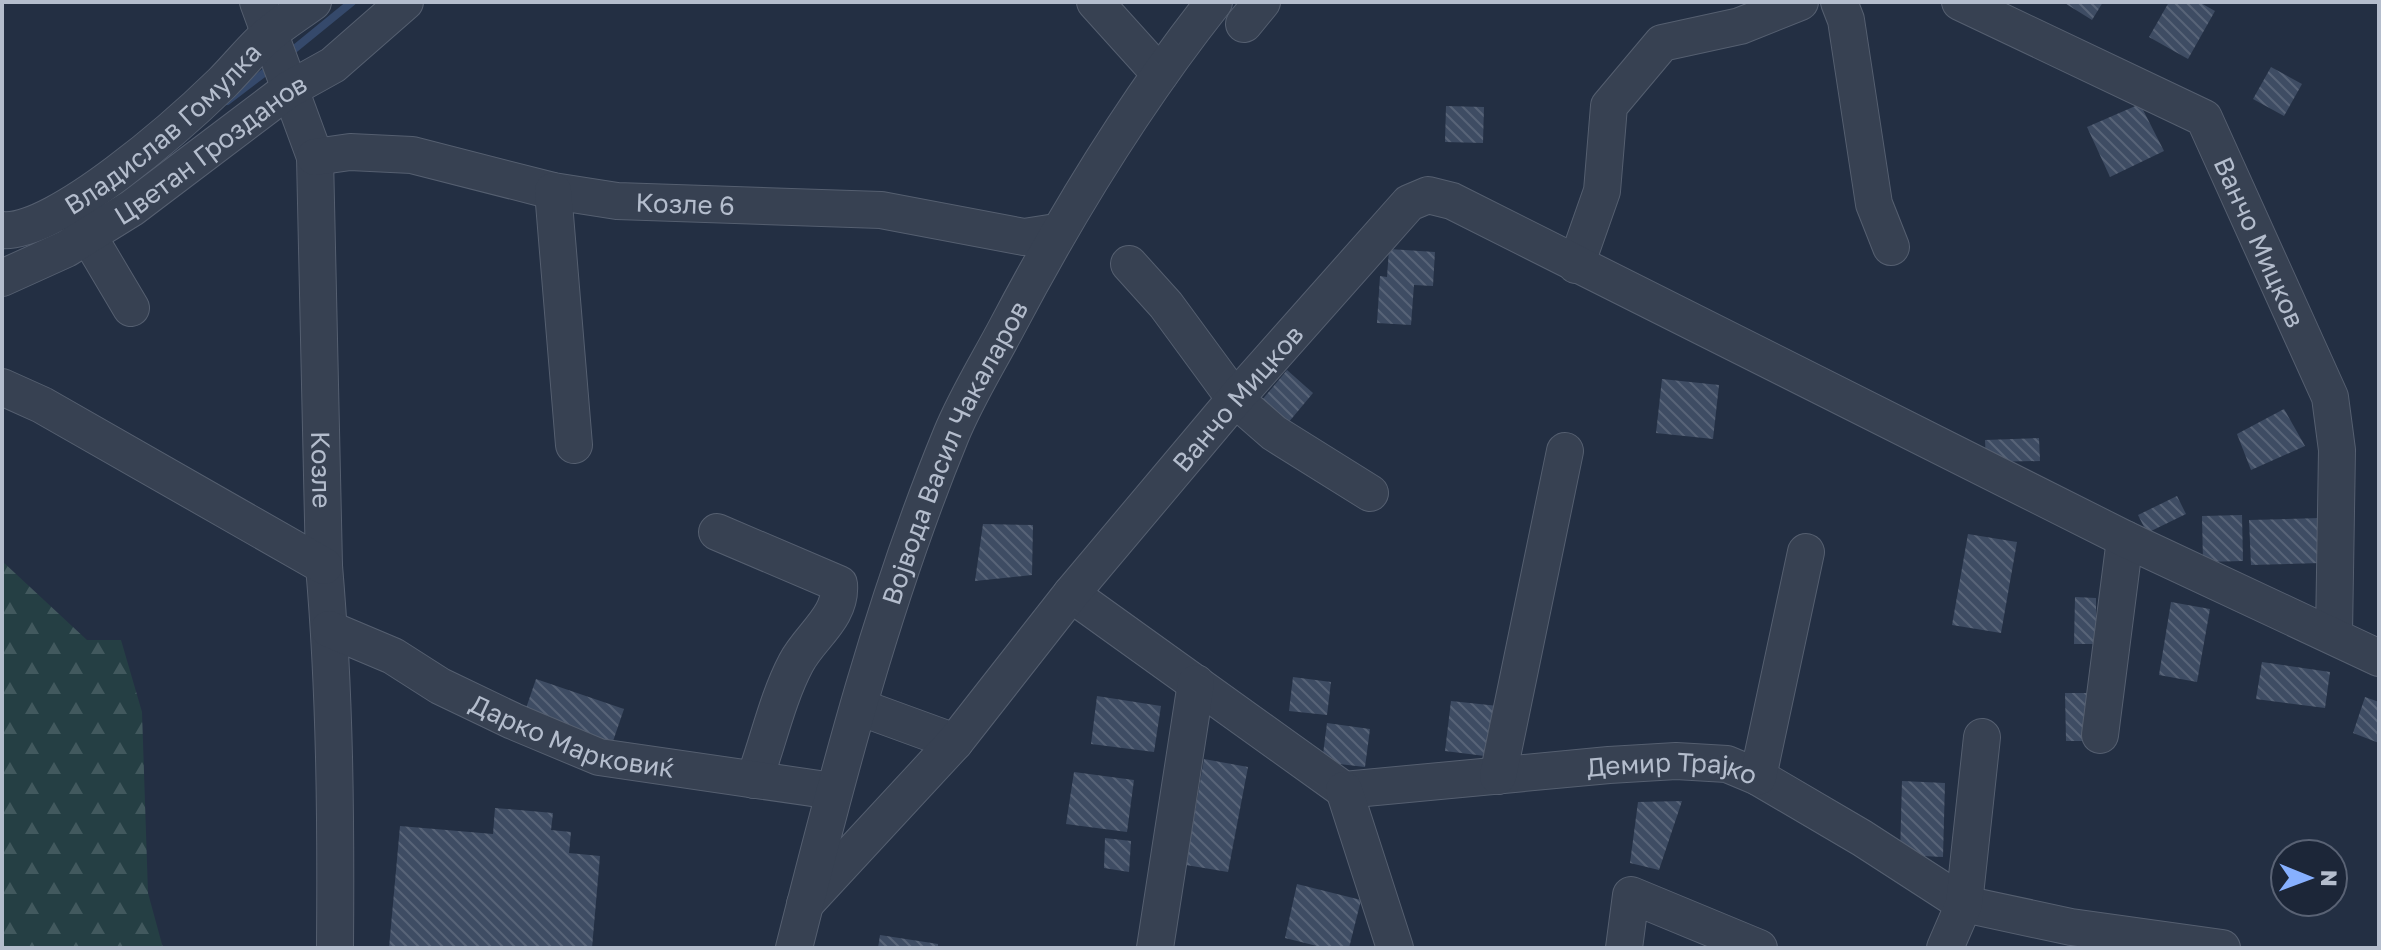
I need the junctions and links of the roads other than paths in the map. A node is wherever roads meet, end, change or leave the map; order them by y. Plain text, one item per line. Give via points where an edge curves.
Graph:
1 (313, 2) edge
2 (405, 2) edge
3 (1095, 2) edge
4 (1214, 2) edge
5 (1800, 2) edge
6 (1839, 2) edge
7 (1960, 2) edge
8 (263, 18) edge
9 (1160, 74) junction
10 (288, 90) junction
11 (315, 157) junction
12 (553, 191) junction
13 (70, 206) junction
14 (2, 230) edge
15 (1056, 232) junction
16 (88, 238) junction
17 (1891, 247) dead end
18 (1129, 264) dead end
19 (1576, 265) junction
20 (2, 278) edge
21 (131, 308) dead end
22 (2, 387) edge
23 (1235, 399) junction
24 (574, 445) dead end
25 (1565, 451) dead end
26 (1370, 493) dead end
27 (717, 532) dead end
28 (2125, 539) junction
29 (1806, 552) dead end
30 (324, 566) junction
31 (1071, 594) junction
32 (329, 629) junction
33 (2334, 634) junction
34 (2379, 658) edge
35 (1196, 683) junction
36 (859, 707) junction
37 (2100, 735) dead end
38 (1982, 737) dead end
39 (955, 742) junction
40 (1498, 776) junction
41 (1758, 777) junction
42 (754, 780) junction
43 (1344, 790) junction
44 (833, 791) junction
45 (805, 904) junction
46 (1964, 904) junction
47 (335, 948) edge
48 (794, 948) edge
49 (1155, 948) edge
50 (1395, 948) edge
51 (1624, 948) edge
52 (1759, 948) edge
53 (1945, 948) edge
54 (2222, 948) edge

1 - 8 street, Владислав Гомулка
2 - 10 street, Цветан Грозданов via 333,65
3 - 9 street
4 - 9 street, Војвода Васил Чакаларов
5 - 19 street via 1740,26 1662,43 1644,64 1609,106 1602,191
6 - 17 street via 1874,204
7 - 33 street, Ванчо Мицков via 2204,118 2330,397 2337,450
8 - 10 street, Козле
8 - 13 street, Владислав Гомулка via 182,121
9 - 15 street, Војвода Васил Чакаларов
10 - 11 street, Козле
10 - 16 street, Цветан Грозданов
11 - 12 street, Козле 6 via 350,152 412,155
11 - 30 street, Козле
12 - 15 street, Козле 6 via 628,202 881,210 1024,237
12 - 24 street
13 - 14 street, Владислав Гомулка via 21,230
13 - 16 street
15 - 36 street, Војвода Васил Чакаларов via 953,431 889,603
16 - 20 street, Цветан Грозданов
16 - 21 street
18 - 23 street
19 - 23 street, Ванчо Мицков via 1452,201 1418,197
19 - 28 street, Ванчо Мицков
22 - 30 street
23 - 26 street via 1274,433
23 - 31 street, Ванчо Мицков
25 - 40 street
27 - 42 street via 839,584 835,611 796,663
28 - 33 street, Ванчо Мицков
28 - 37 street
29 - 41 street
30 - 32 street, Козле
31 - 35 street
31 - 39 street, Ванчо Мицков
32 - 42 street, Дарко Марковиќ via 393,656 513,721 599,757
32 - 47 street, Козле
33 - 34 street, Ванчо Мицков
35 - 43 street
35 - 49 street
36 - 39 street
36 - 44 street, Војвода Васил Чакаларов
38 - 46 street
39 - 45 street, Ванчо Мицков
40 - 41 street, Демир Трајко via 1676,761 1727,764
40 - 43 street, Демир Трајко
41 - 46 street, Демир Трајко
42 - 44 street, Дарко Марковиќ
43 - 50 street
44 - 45 street, Војвода Васил Чакаларов
45 - 48 street, Војвода Васил Чакаларов
46 - 53 street
46 - 54 street, Демир Трајко via 2071,927
51 - 52 street via 1631,895

